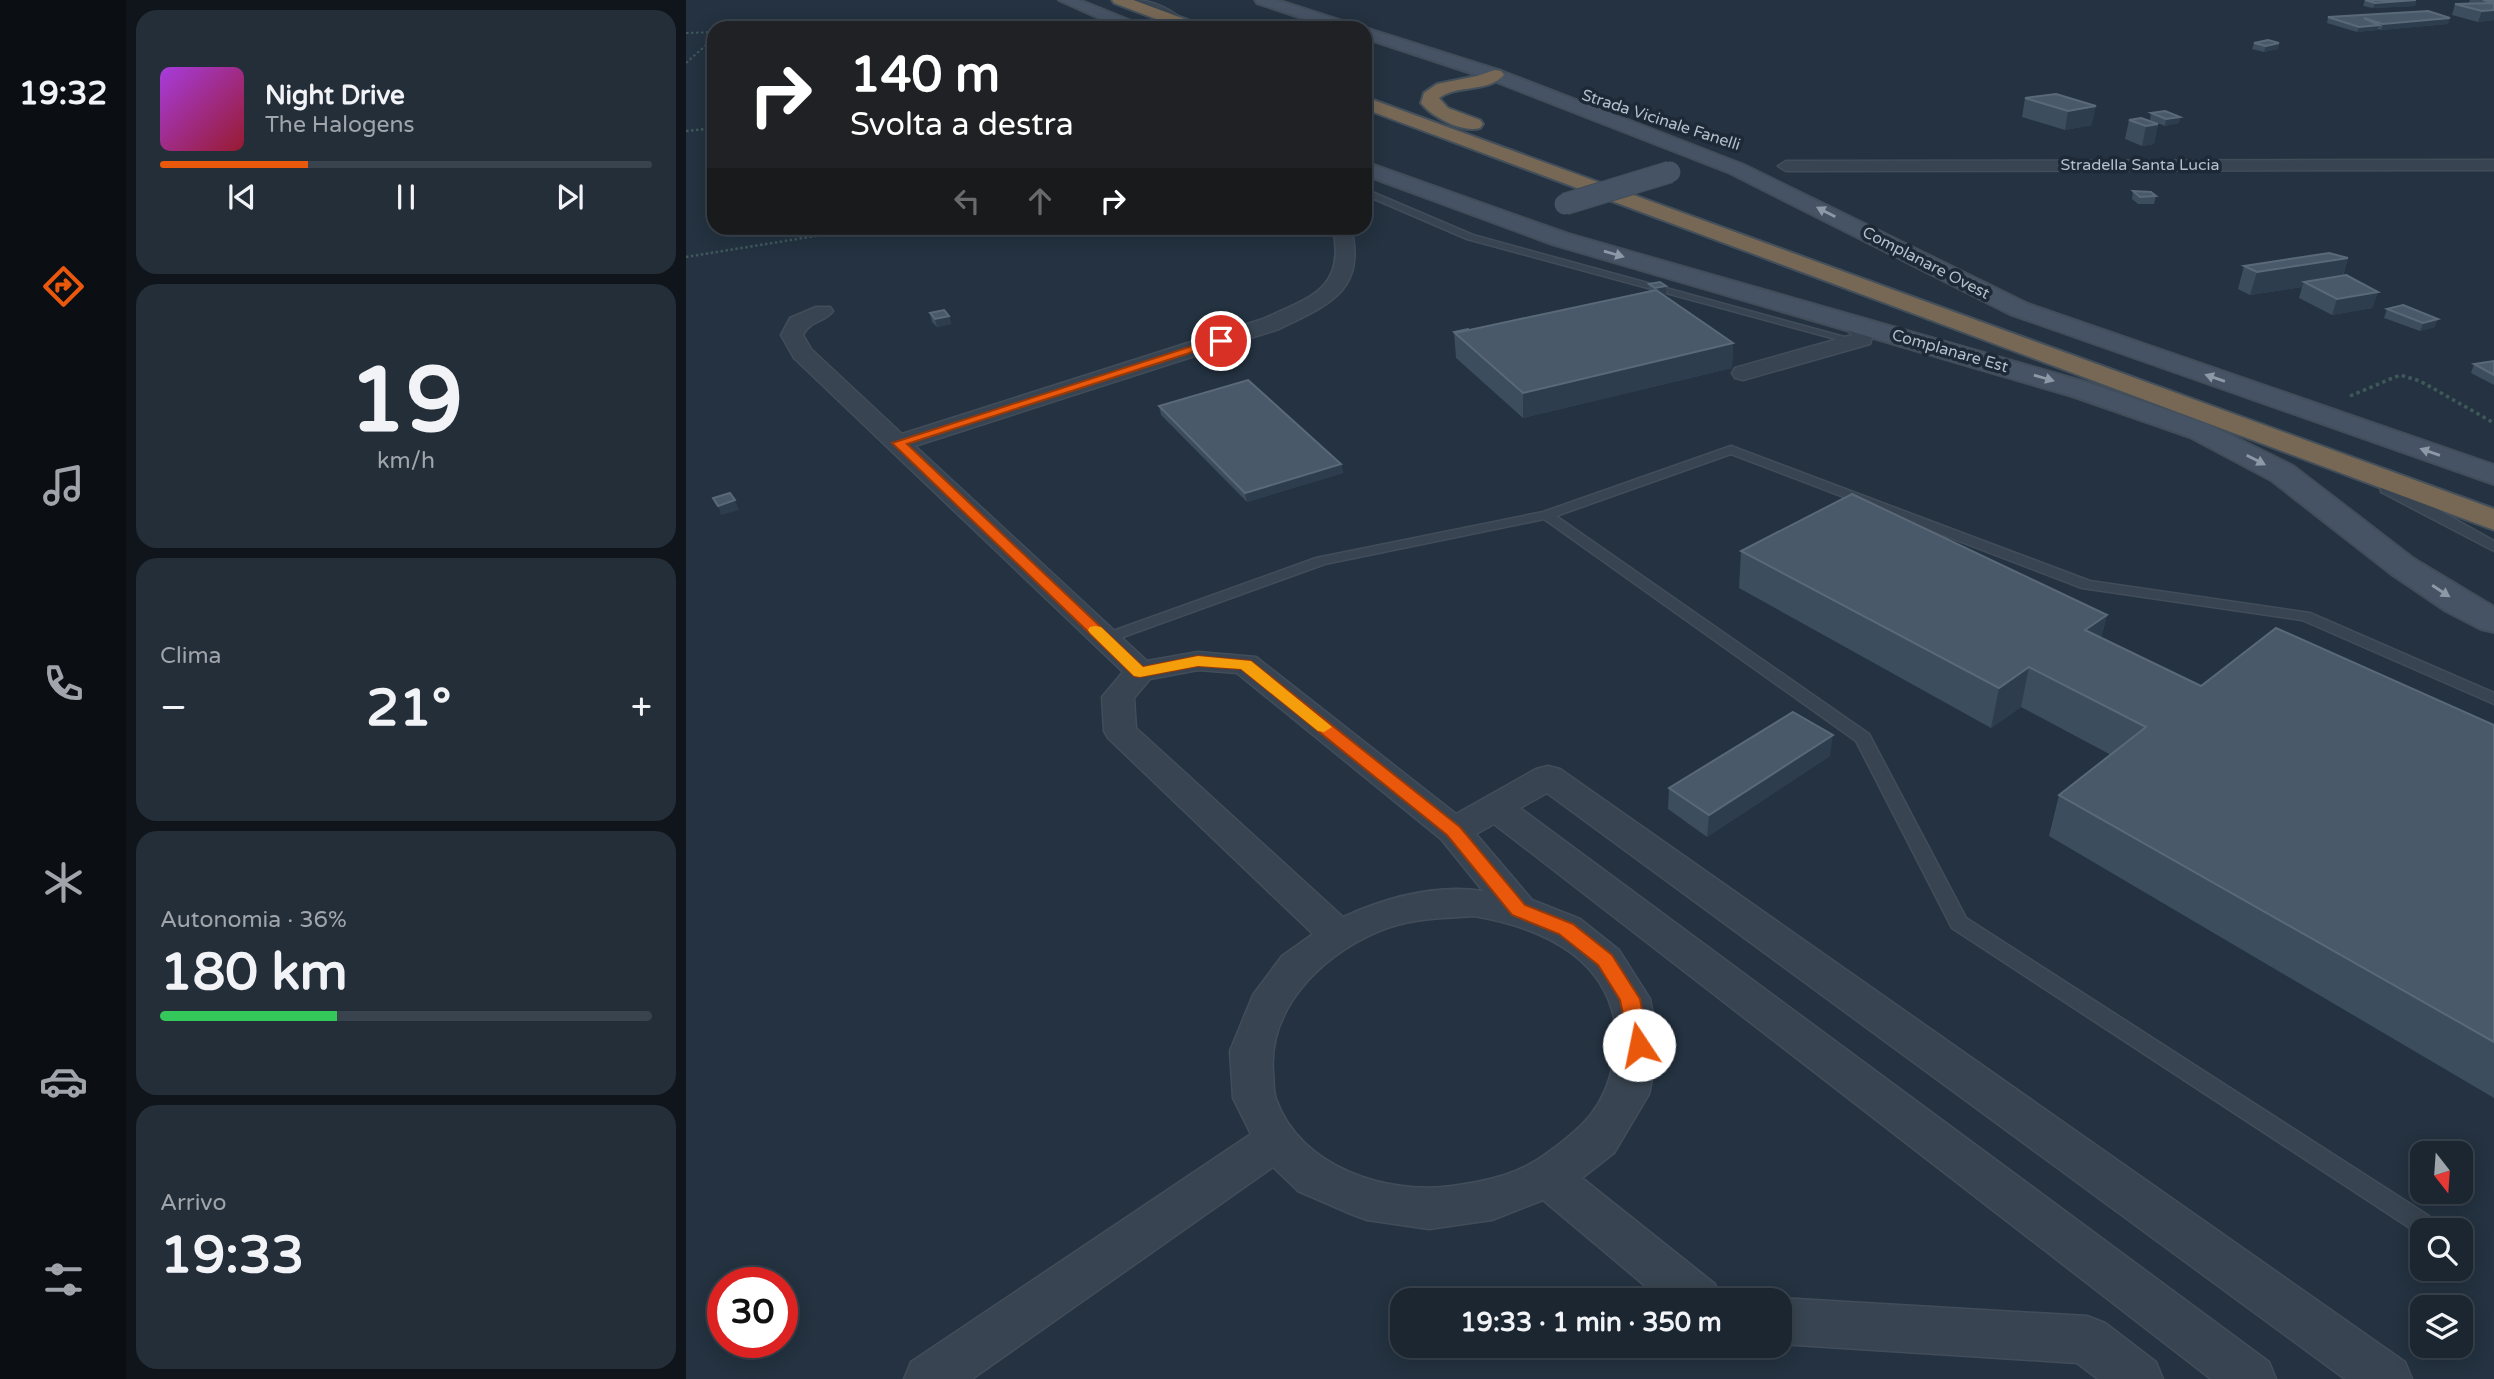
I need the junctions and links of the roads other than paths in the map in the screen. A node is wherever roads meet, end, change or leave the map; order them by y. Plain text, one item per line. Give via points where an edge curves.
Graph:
1 (1066, 0) edge
2 (1092, 0) edge
3 (1119, 0) edge
4 (1137, 0) edge
5 (1262, 0) edge
6 (1118, 21) edge
7 (1148, 21) edge
8 (1176, 21) edge
9 (1183, 21) edge
10 (1326, 21) edge
11 (1372, 35) edge
12 (1495, 75) junction
13 (1418, 88) dead end
14 (1372, 94) edge
15 (1372, 106) edge
16 (1660, 117) dead end
17 (1680, 145) junction
18 (1762, 154) dead end
19 (2494, 165) edge
20 (1786, 166) junction
21 (1737, 169) junction
22 (1372, 171) edge
23 (1670, 172) junction
24 (1590, 175) junction
25 (1821, 185) dead end
26 (1372, 195) edge
27 (1565, 204) junction
28 (1857, 205) dead end
29 (1479, 210) junction
30 (1344, 235) edge
31 (1560, 239) junction
32 (823, 311) dead end
33 (2077, 330) junction
34 (1853, 332) junction
35 (1744, 373) dead end
36 (2257, 430) junction
37 (898, 443) junction
38 (2494, 475) edge
39 (2494, 503) edge
40 (1546, 515) junction
41 (2494, 520) edge
42 (2494, 547) edge
43 (2494, 621) edge
44 (1104, 639) junction
45 (1140, 672) junction
46 (2494, 699) edge
47 (1495, 807) junction
48 (1454, 831) junction
49 (1519, 910) junction
50 (1338, 935) junction
51 (1276, 1141) junction
52 (1549, 1178) junction
53 (2413, 1218) edge
54 (1683, 1288) edge
55 (1792, 1322) edge
56 (929, 1379) edge
57 (2138, 1379) edge
58 (2251, 1379) edge
59 (2387, 1379) edge

1 - 6 main road
2 - 7 highway
3 - 8 highway
4 - 9 lane
5 - 10 main road
11 - 12 main road, Complanare Ovest
12 - 13 highway
12 - 16 main road, Strada Vicinale Fanelli via 1519,75
12 - 17 main road, Complanare Ovest
12 - 24 highway via 1442,89 1430,103 1441,112 1533,147
14 - 24 highway
15 - 36 highway
17 - 21 main road, Complanare Ovest
17 - 23 main road via 1685,155
18 - 20 main road, Strada Vicinale Fanelli
19 - 20 street, Stradella Santa Lucia
20 - 25 main road, Strada Vicinale Fanelli
21 - 23 main road
33 -> 21 main road, Complanare Ovest via 2019,309
22 - 29 main road, Complanare Est
23 - 27 main road, bridge
24 - 39 highway
26 - 34 lane via 1470,237
27 - 29 main road
27 - 31 main road via 1545,217 1546,225
28 - 33 main road
29 - 31 main road, Complanare Est
30 - 37 street via 1350,251 1344,276 1315,302 1271,324
31 -> 34 main road, Complanare Est
32 - 37 street via 798,323 792,335 802,353
38 -> 33 main road, Complanare Ovest
34 - 35 street
34 -> 43 main road, Complanare Est via 2082,390 2200,431 2281,473 2402,566
36 - 41 highway
36 - 42 lane via 2307,457 2405,497
37 - 44 street
40 - 44 lane via 1321,561
40 - 46 lane via 1731,450 2087,585 2305,616
40 - 53 lane via 1863,738 1959,923
44 - 45 street
45 - 48 street via 1198,661 1245,664
45 - 50 street via 1118,697 1120,731
47 - 48 street
47 - 58 street
47 - 59 street via 1548,777
48 - 49 street
49 - 50 street via 1474,903 1427,905 1380,916
49 - 52 street via 1566,929 1605,960 1630,999 1639,1045 1628,1094 1598,1140
50 - 51 street via 1296,966 1267,1006 1251,1051 1254,1098
51 - 52 street via 1314,1177 1367,1200 1429,1209 1492,1200
51 - 56 street
52 - 54 street
55 - 57 street via 2087,1340

